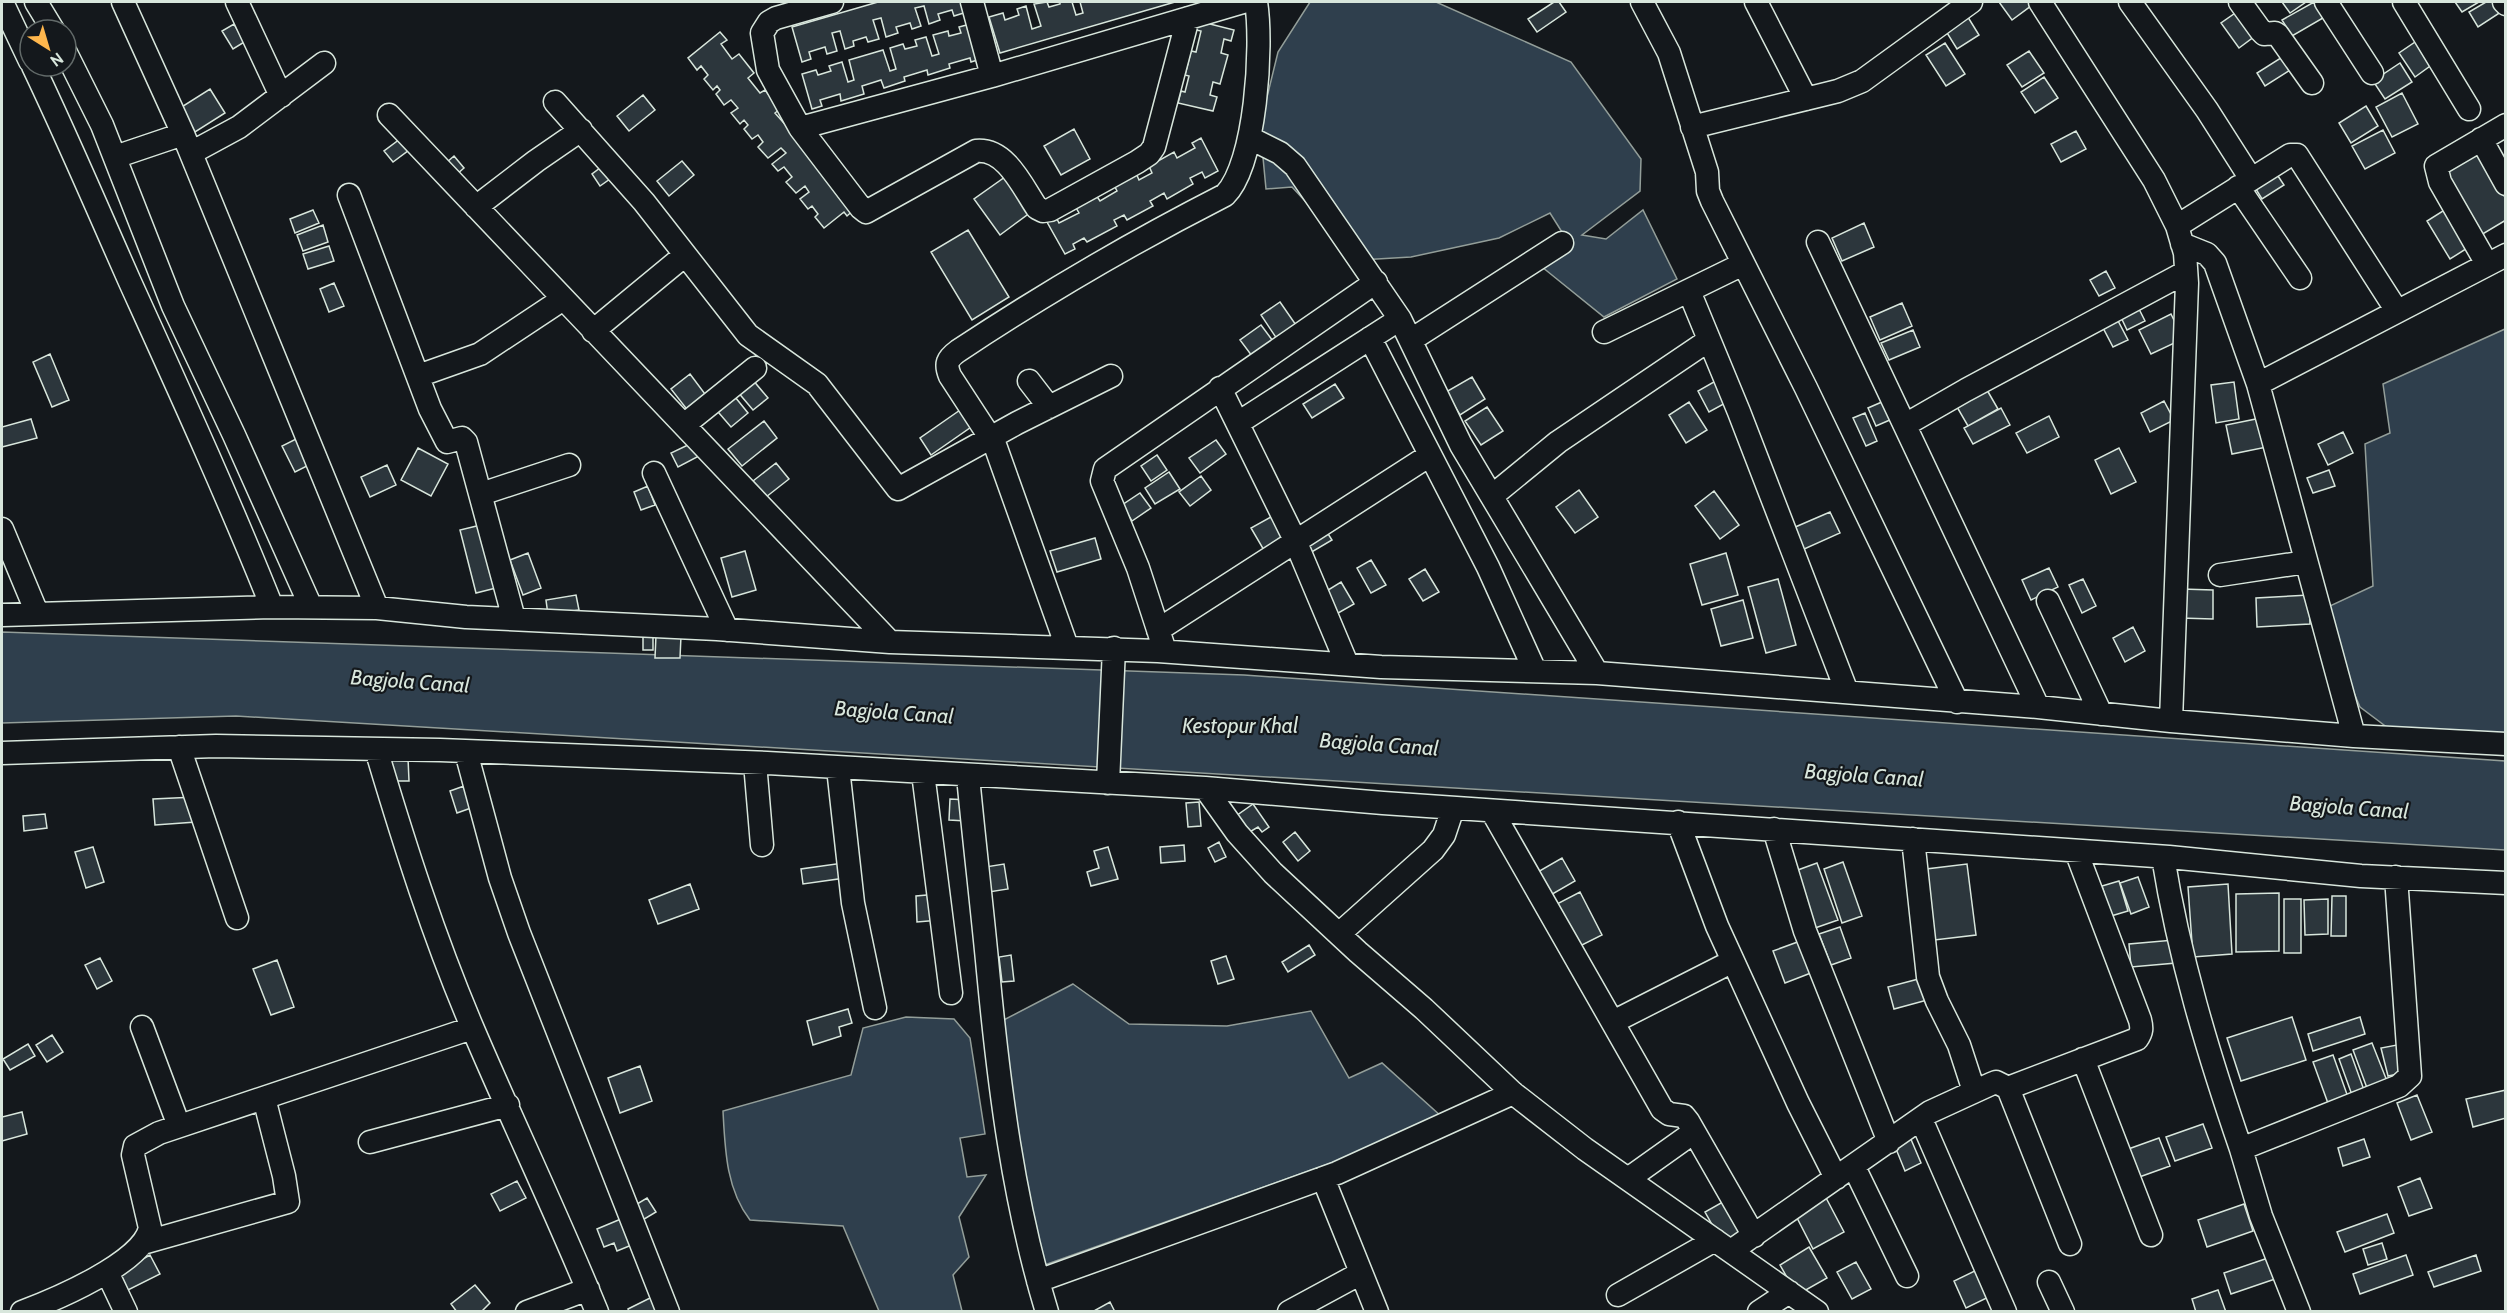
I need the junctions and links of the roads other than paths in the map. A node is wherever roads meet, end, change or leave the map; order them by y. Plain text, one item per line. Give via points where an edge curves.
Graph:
1 (36, 2) edge
2 (123, 2) edge
3 (237, 2) edge
4 (832, 2) edge
5 (972, 2) edge
6 (1244, 2) edge
7 (1256, 2) edge
8 (1642, 2) edge
9 (1756, 2) edge
10 (1971, 2) edge
11 (2040, 2) edge
12 (2130, 2) edge
13 (2240, 2) edge
14 (2326, 2) edge
15 (2404, 2) edge
16 (2, 3) edge
17 (1945, 9) edge
18 (46, 18) edge
19 (1188, 18) junction
20 (18, 36) edge
21 (324, 63) dead end
22 (2372, 73) dead end
23 (78, 76) edge
24 (992, 76) junction
25 (39, 78) edge
26 (2312, 84) dead end
27 (281, 96) junction
28 (1806, 99) junction
29 (555, 102) dead end
30 (2469, 109) dead end
31 (389, 115) dead end
32 (2505, 124) edge
33 (1692, 127) junction
34 (800, 128) junction
35 (581, 130) junction
36 (1250, 138) junction
37 (2481, 139) junction
38 (187, 144) junction
39 (115, 157) junction
40 (2245, 184) junction
41 (2505, 184) edge
42 (349, 195) dead end
43 (476, 207) junction
44 (2180, 235) junction
45 (1818, 242) dead end
46 (1562, 243) dead end
47 (686, 255) junction
48 (2496, 260) edge
49 (1743, 264) junction
50 (2186, 272) junction
51 (2300, 278) dead end
52 (1377, 282) junction
53 (1689, 291) junction
54 (563, 299) junction
55 (2397, 311) junction
56 (1400, 319) junction
57 (593, 331) junction
58 (1604, 332) dead end
59 (1370, 338) junction
60 (1411, 340) junction
61 (1709, 340) junction
62 (755, 368) dead end
63 (418, 376) junction
64 (1111, 376) dead end
65 (1029, 381) dead end
66 (2258, 384) junction
67 (1220, 388) junction
68 (1049, 407) junction
69 (1238, 423) junction
70 (1905, 425) junction
71 (684, 426) junction
72 (991, 438) junction
73 (1430, 455) junction
74 (569, 465) dead end
75 (654, 473) dead end
76 (481, 494) junction
77 (1492, 496) junction
78 (2, 529) edge
79 (1295, 541) junction
80 (2306, 562) junction
81 (2220, 575) dead end
82 (2048, 601) dead end
83 (272, 607) junction
84 (311, 607) junction
85 (377, 608) junction
86 (37, 613) junction
87 (2, 615) edge
88 (514, 619) junction
89 (727, 630) junction
90 (1161, 641) junction
91 (890, 642) junction
92 (1067, 647) junction
93 (1114, 648) junction
94 (1347, 664) junction
95 (1535, 671) junction
96 (1597, 673) junction
97 (1847, 692) junction
98 (1957, 702) junction
99 (2038, 707) junction
100 (2101, 714) junction
101 (2171, 721) junction
102 (2354, 736) junction
103 (2505, 744) edge
104 (179, 747) junction
105 (376, 749) junction
106 (466, 752) junction
107 (2, 753) edge
108 (755, 763) junction
109 (838, 768) junction
110 (923, 773) junction
111 (968, 776) junction
112 (1108, 783) junction
113 (1204, 788) junction
114 (1453, 808) junction
115 (1492, 811) junction
116 (1678, 822) junction
117 (1774, 829) junction
118 (1913, 839) junction
119 (762, 844) dead end
120 (2076, 851) junction
121 (2163, 857) junction
122 (2396, 877) junction
123 (2505, 883) edge
124 (237, 918) dead end
125 (1339, 934) junction
126 (1733, 961) junction
127 (951, 993) dead end
128 (875, 1008) dead end
129 (1613, 1022) junction
130 (142, 1027) dead end
131 (472, 1028) junction
132 (2083, 1059) junction
133 (2008, 1088) junction
134 (1974, 1091) junction
135 (1513, 1093) junction
136 (264, 1098) junction
137 (508, 1105) junction
138 (1921, 1119) junction
139 (178, 1126) junction
140 (1694, 1132) junction
141 (370, 1142) dead end
142 (1889, 1142) junction
143 (2241, 1149) junction
144 (1845, 1173) junction
145 (1323, 1178) junction
146 (1628, 1179) junction
147 (2151, 1235) dead end
148 (1754, 1236) junction
149 (143, 1243) junction
150 (2070, 1244) dead end
151 (1723, 1246) junction
152 (107, 1272) junction
153 (1361, 1273) junction
154 (1907, 1276) dead end
155 (1038, 1281) junction
156 (2049, 1282) dead end
157 (588, 1289) junction
158 (1789, 1292) junction
159 (1618, 1295) dead end
160 (22, 1311) edge
161 (126, 1311) edge
162 (526, 1311) edge
163 (597, 1311) edge
164 (668, 1311) edge
165 (1047, 1311) edge
166 (1289, 1311) edge
167 (1377, 1311) edge
168 (1759, 1311) edge
169 (1817, 1311) edge
170 (2005, 1311) edge
171 (2063, 1311) edge
172 (2299, 1311) edge

1 - 18 street
2 - 38 street
3 - 27 street
4 - 34 street via 776,18 762,33 768,70
5 - 24 street
6 - 19 street
7 - 36 street via 1259,48
8 - 33 street via 1669,53
9 - 28 street
10 - 17 street
11 - 44 street via 2154,180
12 - 40 street via 2208,110
13 - 26 street via 2264,34 2278,35
14 - 22 street
15 - 30 street
16 - 20 street
17 - 28 street via 1862,81
19 - 24 street
19 - 34 street via 1149,154 1050,210 1037,208 1002,158 987,150 976,151 866,212
21 - 27 street
23 - 39 street
24 - 34 street
25 - 83 street via 230,502
27 - 38 street via 238,127
28 - 33 street
29 - 35 street
31 - 43 street
32 - 37 street
33 - 49 street via 1707,172 1708,191
35 - 43 street
35 - 47 street
36 - 52 street via 1280,153 1295,166
36 - 72 street via 1239,175 1225,195 1062,284 949,357 946,366 950,376
37 - 41 street
37 - 48 street via 2436,166 2440,182
38 - 39 street
38 - 85 street
39 - 84 street via 173,306
40 - 44 street
40 - 51 street
40 - 55 street via 2290,155 2297,155
42 - 63 street
43 - 54 street
44 - 50 street
44 - 66 street via 2215,263
45 - 70 street
46 - 60 street
47 - 57 street
47 - 72 street via 748,335 817,384 898,489
48 - 55 street
49 - 53 street
49 - 98 street
50 - 70 street
50 - 101 street
52 - 56 street
52 - 67 street
53 - 58 street
53 - 61 street
54 - 57 street
54 - 63 street via 480,354
55 - 66 street
56 - 59 street
56 - 60 street
57 - 71 street
59 - 69 street
59 - 73 street
60 - 77 street via 1461,445
61 - 77 street via 1558,442
61 - 97 street
62 - 71 street
63 - 76 street via 445,440 464,439
64 - 68 street
65 - 68 street
66 - 80 street
67 - 69 street
67 - 90 street via 1105,469 1101,477 1138,568
68 - 72 street
69 - 79 street
70 - 99 street
71 - 91 street
72 - 92 street
73 - 79 street
73 - 95 street via 1488,567
74 - 76 street
75 - 89 street
76 - 88 street
77 - 96 street
78 - 86 street
79 - 90 street
79 - 94 street
80 - 81 street
80 - 102 street
82 - 100 street
83 - 84 street
83 - 86 street
84 - 85 street
85 - 88 street
86 - 87 street
88 - 89 street
89 - 91 street
90 - 93 street
90 - 94 street
91 - 92 street
92 - 93 street
93 - 112 street
94 - 95 street
95 - 96 street
96 - 97 street
97 - 98 street
98 - 99 street
99 - 100 street
100 - 101 street
101 - 102 street
102 - 103 street
104 - 105 street
104 - 107 street
104 - 124 street
105 - 106 street
105 - 131 street via 404,843
106 - 108 street
106 - 164 street via 519,933
108 - 109 street
108 - 119 street
109 - 110 street
109 - 128 street via 853,903
110 - 111 street
110 - 127 street
111 - 112 street
111 - 155 street via 1006,1137
112 - 113 street
113 - 114 street
113 - 125 street via 1273,873
114 - 115 street
114 - 125 street via 1444,835 1433,850
115 - 116 street
115 - 129 street
116 - 117 street
116 - 126 street
117 - 118 street
117 - 142 street via 1805,931
118 - 120 street
118 - 134 street via 1928,977 1959,1045
120 - 121 street
120 - 132 street via 2142,1029 2137,1039
121 - 122 street
121 - 143 street via 2185,967
122 - 123 street
122 - 143 street via 2410,1076 2399,1086
125 - 135 street
126 - 129 street
126 - 144 street
129 - 140 street via 1662,1109 1684,1116
130 - 139 street
131 - 136 street
131 - 137 street
132 - 133 street
132 - 147 street
133 - 134 street via 1996,1082
133 - 150 street
134 - 138 street
135 - 145 street
135 - 146 street
136 - 139 street
136 - 149 street via 288,1202
137 - 141 street
137 - 157 street
138 - 142 street
138 - 170 street
139 - 149 street via 135,1146 133,1155 150,1228
140 - 146 street
140 - 148 street
142 - 144 street
143 - 172 street via 2261,1215
144 - 148 street
144 - 154 street
145 - 153 street
145 - 155 street
146 - 151 street
148 - 151 street
149 - 152 street
151 - 158 street
151 - 159 street
152 - 160 street via 73,1291
152 - 161 street
153 - 166 street
153 - 167 street
155 - 165 street
156 - 171 street
157 - 162 street
157 - 163 street
158 - 168 street
158 - 169 street

